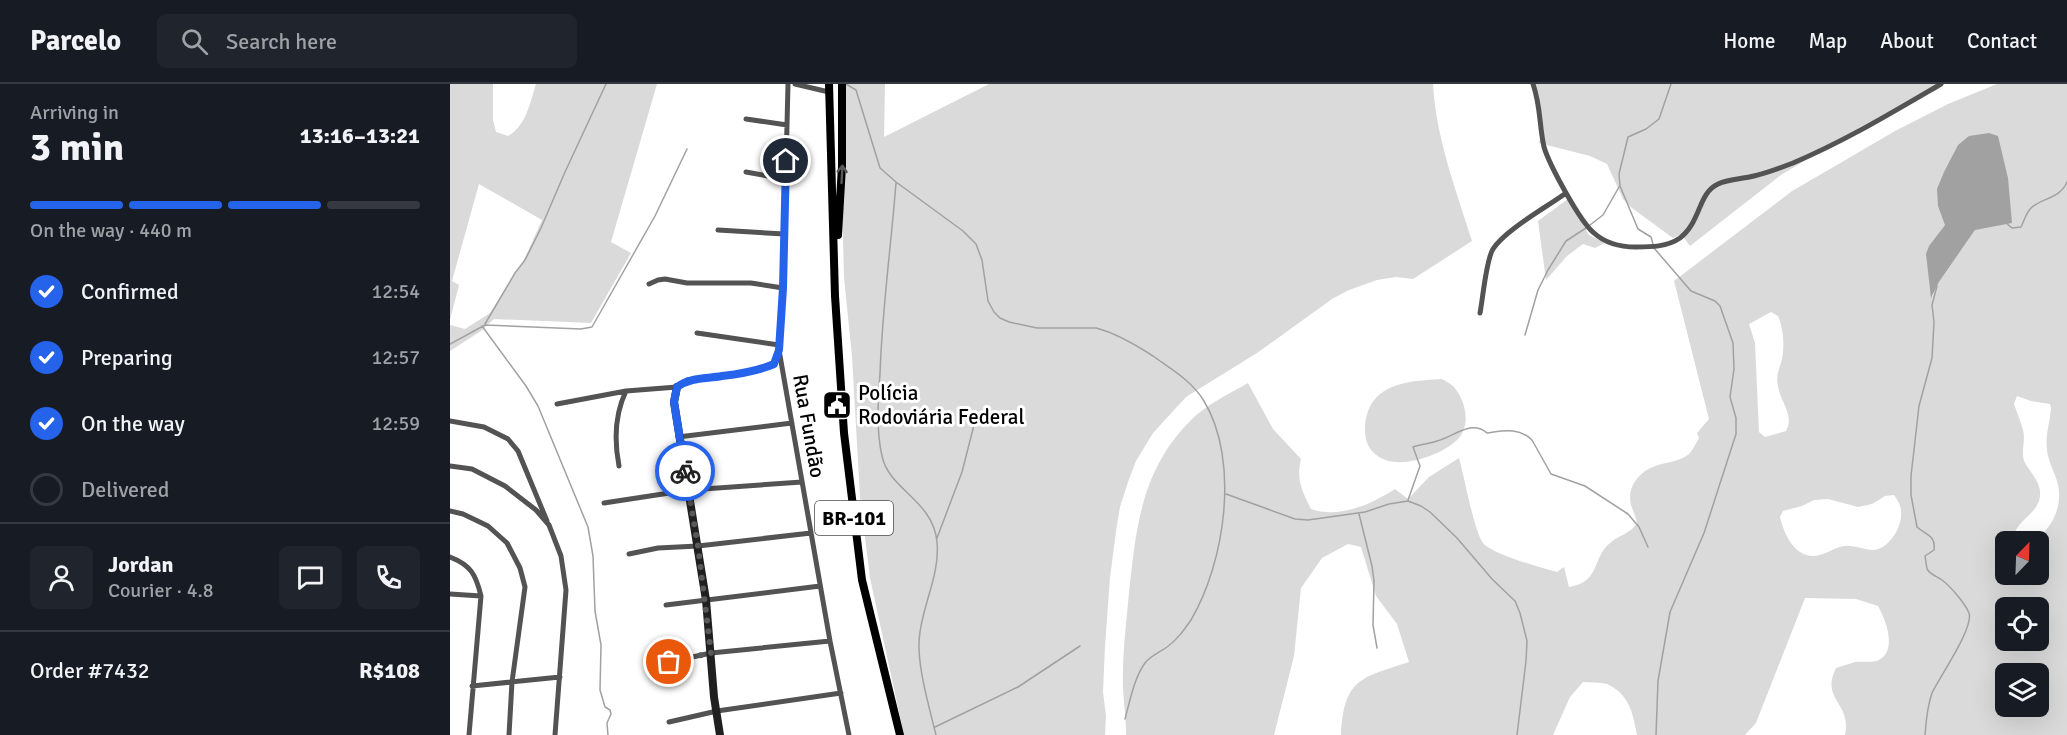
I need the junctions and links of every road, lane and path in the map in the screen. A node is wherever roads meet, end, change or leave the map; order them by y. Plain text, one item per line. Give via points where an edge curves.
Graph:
1 (788, 84) edge
2 (795, 84) edge
3 (841, 84) edge
4 (1533, 84) edge
5 (1941, 84) edge
6 (829, 88) edge
7 (746, 119) dead end
8 (787, 125) junction
9 (746, 172) dead end
10 (785, 179) junction
11 (1566, 193) junction
12 (718, 230) dead end
13 (784, 234) junction
14 (649, 284) dead end
15 (783, 288) junction
16 (835, 296) junction
17 (1480, 313) dead end
18 (698, 333) dead end
19 (779, 347) junction
20 (677, 387) junction
21 (626, 391) junction
22 (557, 404) dead end
23 (450, 422) edge
24 (792, 423) junction
25 (678, 437) junction
26 (619, 465) dead end
27 (450, 466) edge
28 (802, 482) junction
29 (689, 490) junction
30 (604, 503) dead end
31 (450, 511) edge
32 (549, 525) junction
33 (811, 533) junction
34 (698, 546) junction
35 (629, 554) dead end
36 (450, 557) edge
37 (820, 586) junction
38 (450, 594) edge
39 (481, 596) junction
40 (706, 600) junction
41 (666, 605) dead end
42 (830, 641) junction
43 (711, 653) junction
44 (669, 662) dead end
45 (560, 677) junction
46 (512, 682) junction
47 (472, 686) junction
48 (841, 693) junction
49 (717, 711) junction
50 (669, 722) dead end
51 (469, 735) edge
52 (509, 735) edge
53 (555, 735) edge
54 (720, 735) edge
55 (849, 735) edge
56 (900, 735) edge

1 - 8 street, Rua Fundão
2 - 6 street
16 -> 3 main road via 842,166
4 - 11 street via 1545,148
5 - 11 street via 1793,163 1717,184 1705,194 1688,230 1662,246 1619,246 1604,239 1588,228
6 - 16 main road, BR-101
7 - 8 street
8 - 10 street, Rua Fundão
9 - 10 street
10 - 13 street, Rua Fundão
11 - 17 street via 1494,248
12 - 13 street
13 - 15 street, Rua Fundão
14 - 15 street via 665,279
15 - 19 street, Rua Fundão
16 - 56 main road, BR-101 via 844,433 862,580
18 - 19 street
19 - 20 street via 774,364 762,369 687,380
19 - 24 street, Rua Fundão
20 - 21 street
20 - 25 street via 674,402
21 - 22 street
21 - 26 street via 618,415
23 - 32 street via 484,427 508,440 518,451
24 - 25 street
24 - 28 street, Rua Fundão
25 - 29 street
27 - 32 street via 472,469 505,486
28 - 29 street
28 - 33 street, Rua Fundão
29 - 30 street
29 - 34 street
31 - 46 street via 488,526 507,543 520,568 525,587
32 - 45 street via 561,556 566,590
33 - 34 street
33 - 37 street, Rua Fundão
34 - 35 street
34 - 40 street
36 - 39 street via 467,565 477,579
37 - 40 street
37 - 42 street, Rua Fundão
38 - 39 street
39 - 47 street
40 - 41 street
40 - 43 street
42 - 43 street
42 - 48 street, Rua Fundão
43 - 44 street
43 - 49 street
45 - 46 street
45 - 53 street
46 - 47 street
46 - 52 street
47 - 51 street
48 - 49 street
48 - 55 street, Rua Fundão
49 - 50 street
49 - 54 street

